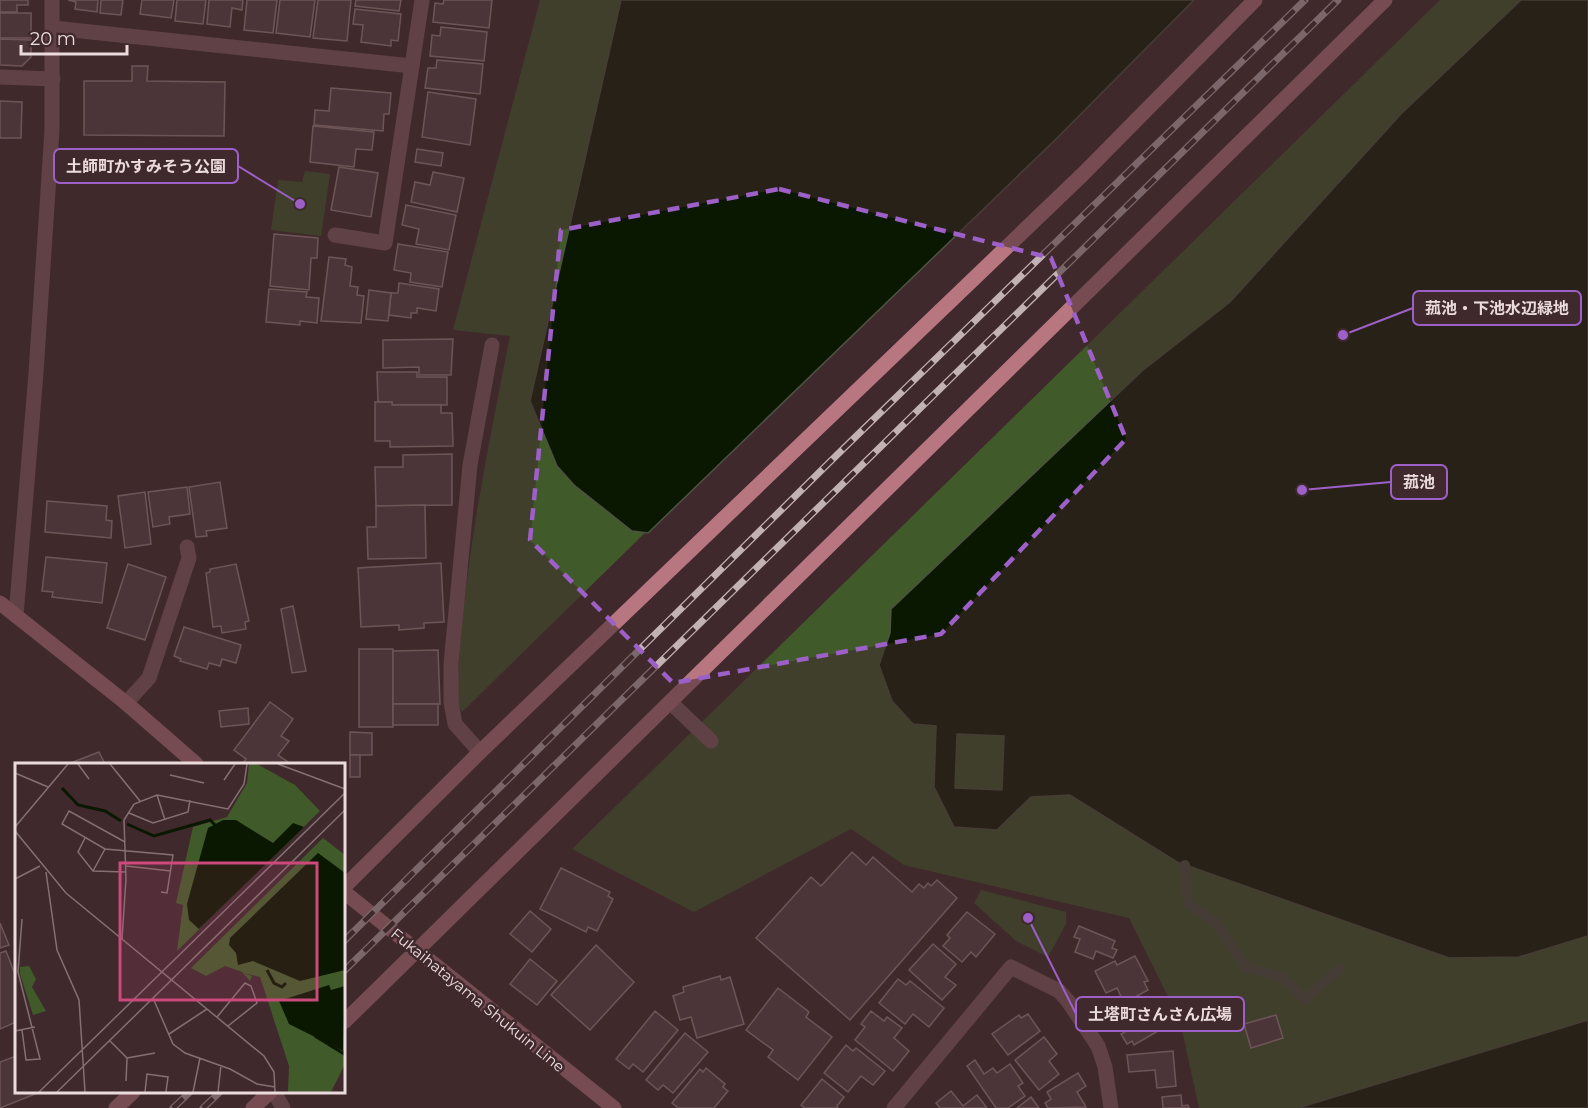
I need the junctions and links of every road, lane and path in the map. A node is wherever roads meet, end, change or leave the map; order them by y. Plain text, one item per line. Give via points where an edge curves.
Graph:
1 (52, 0) edge
2 (422, 0) edge
3 (1255, 0) edge
4 (1385, 0) edge
5 (53, 28) junction
6 (412, 66) junction
7 (0, 77) edge
8 (53, 78) junction
9 (335, 235) dead end
10 (492, 345) dead end
11 (187, 547) dead end
12 (0, 603) edge
13 (16, 616) junction
14 (670, 702) junction
15 (126, 703) junction
16 (711, 741) dead end
17 (480, 752) junction
18 (194, 763) edge
19 (345, 885) edge
20 (345, 892) edge
21 (418, 951) junction
22 (345, 1021) edge
23 (132, 1093) edge
24 (271, 1093) edge
25 (273, 1093) edge
26 (116, 1108) edge
27 (253, 1108) edge
28 (283, 1108) edge
29 (614, 1108) edge
30 (894, 1108) edge
31 (1111, 1108) edge

1 - 5 street
2 - 6 street
3 - 17 street via 1082,175
4 - 14 street
5 - 6 street
5 - 8 street
6 - 9 street via 385,243
7 - 8 street
8 - 13 street via 36,373
10 - 17 street via 470,465 451,664 455,724
11 - 15 street via 189,558 149,678
12 - 13 street
13 - 15 street
14 - 16 street
14 - 21 street
15 - 18 street
17 - 19 street
20 - 21 street, Fukaihatayama Shukuin Line
21 - 22 street
21 - 29 street, Fukaihatayama Shukuin Line
23 - 26 street
24 - 27 street
25 - 28 street
30 - 31 street via 1011,967 1059,991 1068,1001 1098,1046

